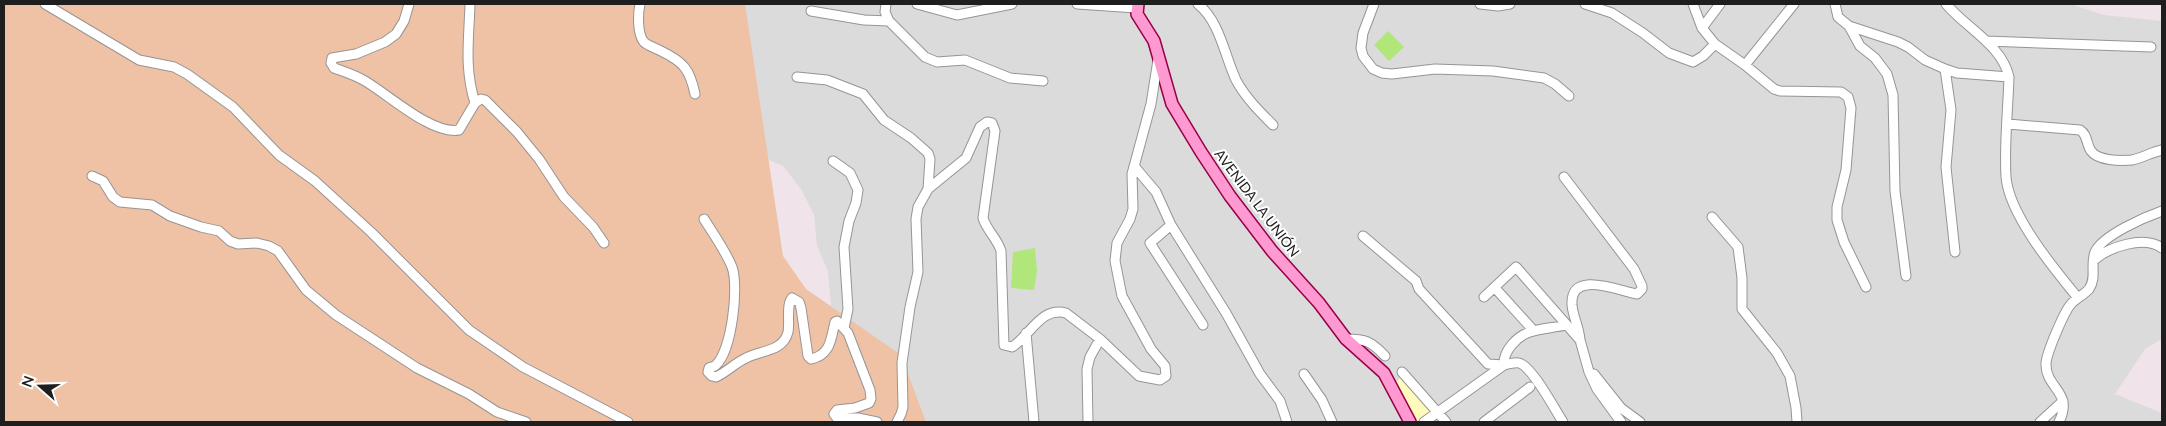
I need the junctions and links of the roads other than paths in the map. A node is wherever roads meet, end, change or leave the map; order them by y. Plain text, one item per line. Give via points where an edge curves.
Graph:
1 (45, 4) edge
2 (409, 4) edge
3 (470, 4) edge
4 (640, 4) edge
5 (886, 4) edge
6 (917, 4) edge
7 (1012, 4) edge
8 (1077, 4) edge
9 (1198, 4) edge
10 (1374, 4) edge
11 (1480, 4) edge
12 (1510, 4) edge
13 (1585, 4) edge
14 (1693, 4) edge
15 (1720, 4) edge
16 (1794, 4) edge
17 (1835, 4) edge
18 (1946, 4) edge
19 (1137, 6) edge
20 (810, 11) dead end
21 (889, 21) junction
22 (1849, 26) junction
23 (1702, 28) junction
24 (1986, 41) junction
25 (1715, 44) junction
26 (2151, 47) dead end
27 (1158, 55) junction
28 (1745, 65) junction
29 (1945, 70) junction
30 (797, 77) dead end
31 (2009, 78) junction
32 (1042, 81) dead end
33 (695, 94) dead end
34 (1569, 96) dead end
35 (475, 103) junction
36 (2008, 124) junction
37 (1273, 125) dead end
38 (2162, 150) edge
39 (833, 161) dead end
40 (1134, 166) junction
41 (92, 176) dead end
42 (1564, 177) dead end
43 (928, 189) junction
44 (2162, 211) edge
45 (1712, 217) dead end
46 (704, 219) dead end
47 (1171, 225) junction
48 (1363, 236) dead end
49 (604, 243) dead end
50 (2162, 248) edge
51 (1955, 252) dead end
52 (2094, 260) junction
53 (1906, 276) dead end
54 (1866, 287) dead end
55 (1495, 288) junction
56 (1484, 297) dead end
57 (2078, 298) junction
58 (1203, 325) dead end
59 (1566, 325) junction
60 (844, 328) junction
61 (1534, 331) junction
62 (1026, 333) junction
63 (1100, 339) junction
64 (1346, 339) junction
65 (1580, 340) junction
66 (1385, 356) dead end
67 (1585, 362) junction
68 (1504, 365) junction
69 (1402, 372) dead end
70 (1304, 374) dead end
71 (1530, 387) dead end
72 (2064, 401) junction
73 (1438, 412) junction
74 (836, 420) edge
75 (526, 422) edge
76 (628, 422) edge
77 (877, 422) edge
78 (897, 422) edge
79 (1034, 422) edge
80 (1088, 422) edge
81 (1288, 422) edge
82 (1332, 422) edge
83 (1410, 422) edge
84 (1424, 422) edge
85 (1446, 422) edge
86 (1484, 422) edge
87 (1563, 422) edge
88 (1621, 422) edge
89 (1640, 422) edge
90 (1797, 422) edge
91 (2040, 422) edge
92 (2059, 422) edge

1 - 76 street via 139,60 174,67 225,101 279,155 315,181 370,232 468,330 522,367
2 - 35 street via 396,34 356,54 332,58 334,68 353,74 444,130 459,130
3 - 35 street via 467,64
4 - 33 street via 640,34 644,41 686,66
5 - 21 street
6 - 7 street via 957,15
8 - 19 street
9 - 37 street via 1212,19 1237,80 1253,105
10 - 34 street via 1361,48 1373,69 1392,74 1435,69 1493,71 1544,78
11 - 12 street
13 - 25 street via 1612,13 1669,53 1693,62
14 - 23 street
15 - 23 street
16 - 28 street
17 - 22 street via 1838,17
18 - 24 street
19 - 27 main road, AVENIDA LA UNIÓN via 1137,14 1154,41
20 - 21 street
21 - 32 street via 925,57 937,62 965,60 1010,78
22 - 29 street via 1898,42
22 - 53 street via 1860,46 1875,58 1886,74 1893,95 1894,191
23 - 25 street
24 - 26 street
24 - 31 street via 2003,62
25 - 28 street
27 - 40 street via 1152,104
27 - 64 main road, AVENIDA LA UNIÓN via 1172,104 1200,152 1272,251 1319,303
28 - 54 street via 1774,89 1840,92 1849,100 1846,170 1837,220
29 - 31 street
29 - 51 street via 1951,110 1946,167
30 - 43 street via 827,80 863,94 884,120 928,153
31 - 36 street
35 - 49 street via 485,100 516,132 564,197
36 - 38 street via 2080,130 2093,153 2114,160 2134,160
36 - 57 street via 2006,179 2012,201 2034,241
39 - 60 street via 850,173 858,190 844,247 848,309
40 - 47 street via 1156,192
40 - 63 street via 1133,209 1118,243 1115,260 1122,296 1151,349 1163,363 1166,376 1160,380 1139,376
41 - 75 street via 103,182 120,202 152,205 183,221 219,231 238,244 257,243 278,251 306,290 336,315 417,368 497,412
42 - 65 street via 1634,269 1642,286 1637,294 1612,287 1579,286 1572,306
43 - 62 street via 966,158 980,128 987,122 992,123 995,131 983,218 985,227 1001,251 1003,342 1012,347
43 - 78 street via 918,207 916,220 918,272 902,363 902,407
44 - 52 street via 2118,231 2102,243
45 - 90 street via 1738,247 1742,309 1777,353 1790,376
46 - 60 street via 732,268 734,284 732,327 716,365 709,368 712,376 724,373 748,357 777,347 788,330 792,298 799,302 801,308 808,346 806,353 811,359 826,351 836,321
47 - 58 street via 1150,243
47 - 81 street via 1260,374 1280,401
48 - 68 street via 1416,282 1419,290 1484,361
50 - 52 street via 2150,242 2138,242 2103,252
52 - 57 street via 2094,277 2089,289
55 - 56 street
55 - 59 street via 1516,267
55 - 61 street
57 - 72 street via 2070,305 2046,365 2048,375
59 - 61 street
59 - 65 street
60 - 74 street via 871,399 866,404 837,410 834,414
61 - 68 street via 1519,338 1508,350 1503,359
62 - 63 street via 1034,323 1060,311
62 - 79 street
63 - 80 street via 1087,369
64 - 66 street via 1364,340
64 - 83 main road, AVENIDA LA UNIÓN via 1384,373
65 - 67 street
67 - 88 street via 1596,389
67 - 89 street via 1621,408
68 - 73 street
68 - 87 street via 1518,362 1524,366
69 - 73 street
70 - 82 street
71 - 86 street
72 - 91 street
72 - 92 street
73 - 84 street
73 - 85 street
74 - 77 street via 858,418

